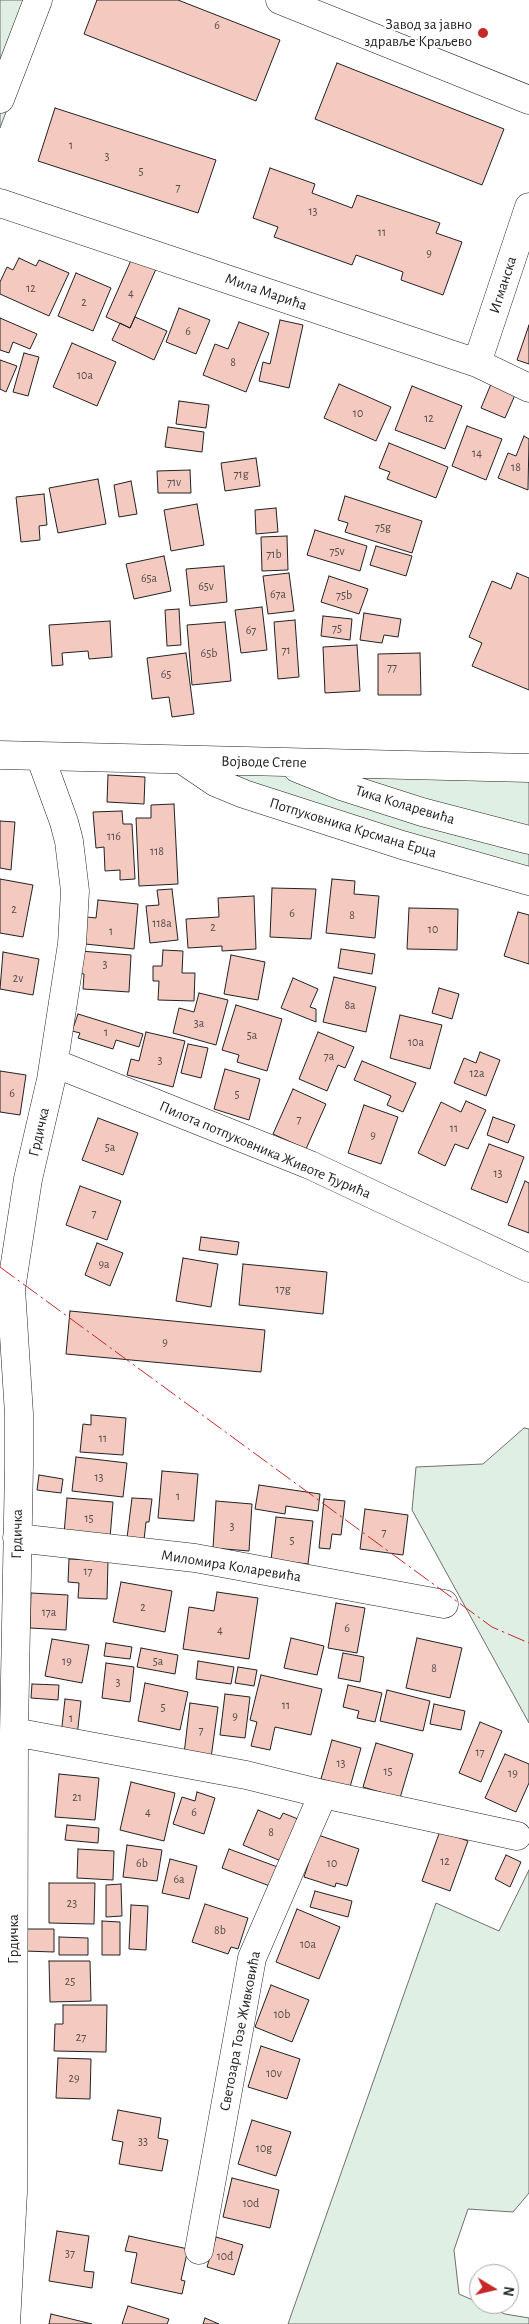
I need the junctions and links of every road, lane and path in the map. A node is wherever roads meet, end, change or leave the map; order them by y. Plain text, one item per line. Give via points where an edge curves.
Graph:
1 (38, 0) edge
2 (280, 0) edge
3 (0, 99) edge
4 (529, 100) edge
5 (0, 203) edge
6 (529, 207) edge
7 (477, 363) junction
8 (529, 388) edge
9 (0, 755) edge
10 (40, 756) junction
11 (184, 761) junction
12 (285, 763) junction
13 (529, 768) edge
14 (529, 840) edge
15 (529, 881) edge
16 (54, 1063) junction
17 (529, 1268) edge
18 (10, 1468) edge
19 (17, 1538) junction
20 (444, 1604) dead end
21 (14, 1732) junction
22 (323, 1794) junction
23 (517, 1836) dead end
24 (199, 2250) dead end
25 (6, 2324) edge

1 - 3 street
2 - 4 street
5 - 7 street, Мила Марића
6 - 7 street, Игманска
7 - 8 street, Мила Марића
9 - 10 street, Војводе Степе
10 - 11 street, Војводе Степе
10 - 16 street, Грдичка via 69,841 74,891 72,944
11 - 12 street, Војводе Степе
11 - 15 street, Потпуковника Крсмана Ерца via 215,782 244,794 402,845
12 - 13 street, Војводе Степе
12 - 14 street, Тика Коларевића via 344,787 422,812
16 - 17 street, Пилота потпуковника Животе Ђурића via 310,1165
16 - 18 street, Грдичка via 28,1179 11,1289 19,1414
18 - 19 street, Грдичка
19 - 20 street, Миломира Коларевића via 195,1558
19 - 21 street, Грдичка
21 - 22 street via 246,1775
21 - 25 street, Грдичка via 14,2192
22 - 23 street
22 - 24 street, Светозара Тозе Живковића via 252,1958

